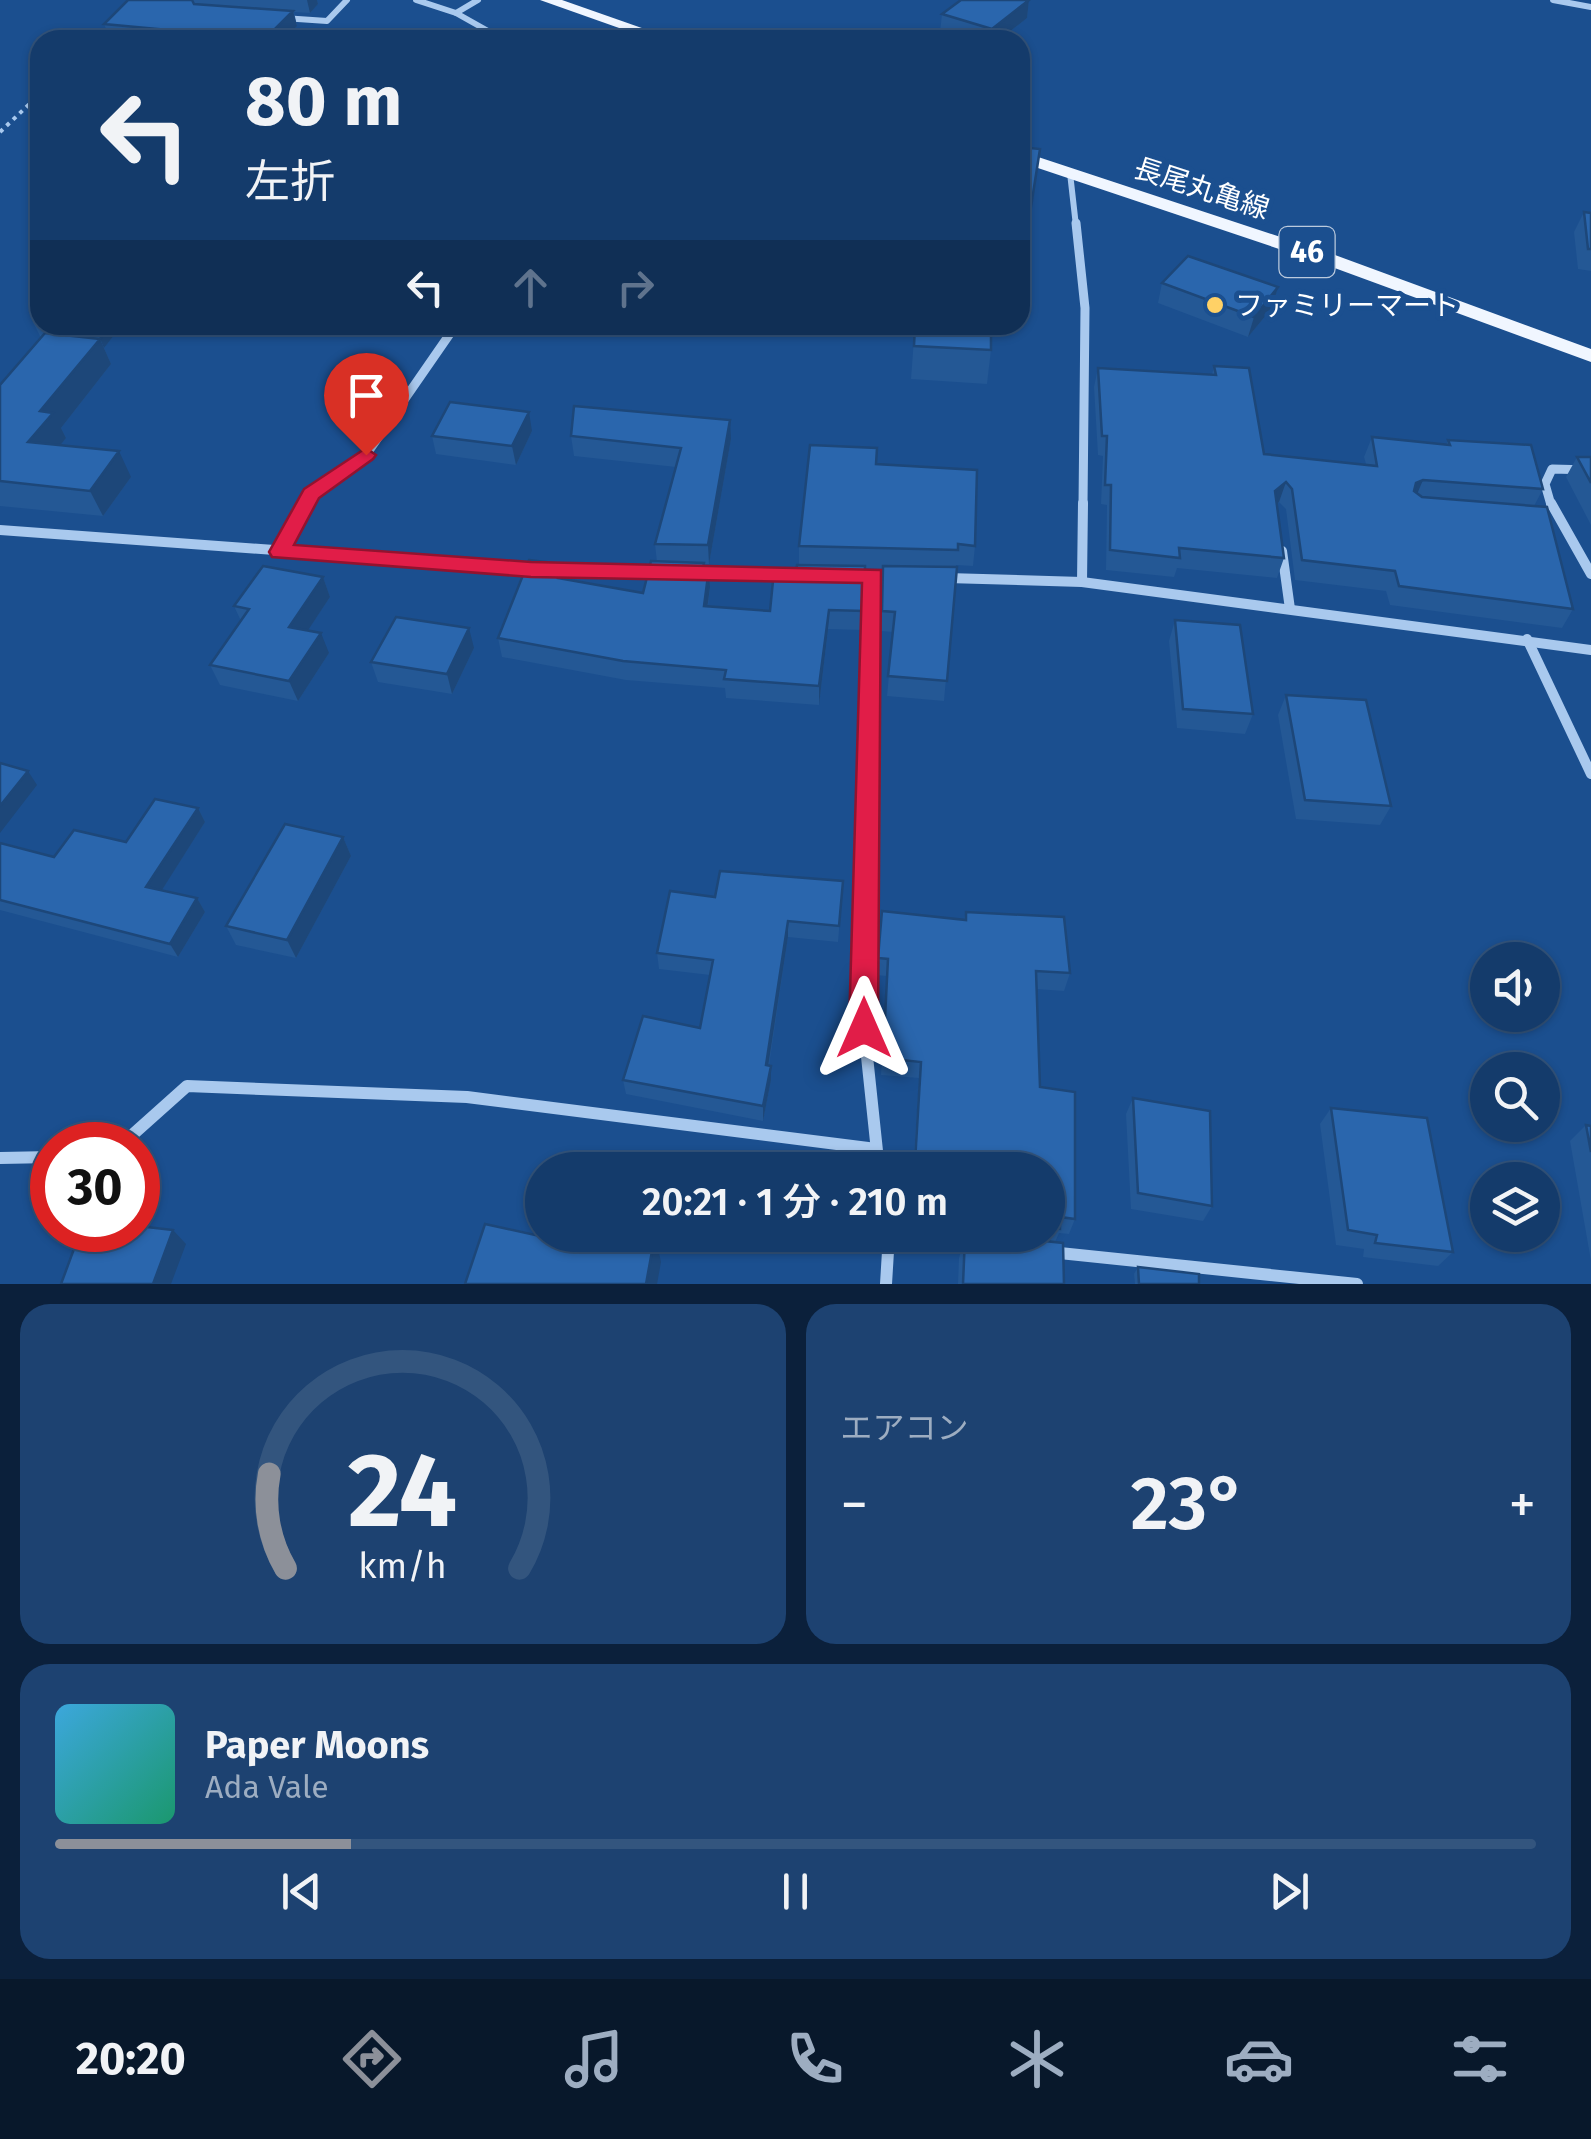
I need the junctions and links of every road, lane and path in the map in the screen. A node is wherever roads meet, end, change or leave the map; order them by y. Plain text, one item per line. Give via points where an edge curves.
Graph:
1 (347, 0) edge
2 (416, 0) edge
3 (478, 0) edge
4 (547, 0) edge
5 (1553, 0) edge
6 (1591, 6) edge
7 (124, 13) edge
8 (456, 13) junction
9 (272, 18) edge
10 (105, 30) edge
11 (492, 30) edge
12 (638, 30) edge
13 (30, 104) edge
14 (0, 132) edge
15 (1030, 159) edge
16 (1070, 172) junction
17 (449, 335) edge
18 (1591, 356) edge
19 (1591, 470) edge
20 (1542, 519) edge
21 (1560, 520) junction
22 (0, 530) edge
23 (1282, 543) edge
24 (280, 552) junction
25 (797, 574) edge
26 (835, 574) edge
27 (1591, 574) edge
28 (873, 575) junction
29 (911, 576) edge
30 (930, 577) edge
31 (1082, 582) junction
32 (1290, 609) junction
33 (1527, 639) junction
34 (1591, 650) edge
35 (1591, 774) edge
36 (147, 1122) edge
37 (876, 1149) junction
38 (876, 1152) edge
39 (30, 1157) edge
40 (0, 1158) edge
41 (888, 1252) edge
42 (1045, 1252) edge
43 (886, 1284) edge
44 (1357, 1284) edge

1 - 9 street via 328,21
2 - 8 street
3 - 8 street
4 - 12 main road
5 - 6 street
7 - 10 path
8 - 11 street
13 - 14 path
15 - 16 main road, 長尾丸亀線 / 46
16 - 18 main road, 長尾丸亀線 / 46
16 - 31 street via 1085,308
17 - 24 street via 366,455 311,494
19 - 21 street via 1552,469 1544,484
20 - 21 street
21 - 27 street
22 - 24 street
23 - 32 street
24 - 25 street via 531,569
26 - 28 street
28 - 29 street
28 - 37 street via 864,1028
30 - 31 street
31 - 32 street
32 - 33 street
33 - 34 street
33 - 35 street
36 - 37 street via 187,1086 467,1097
37 - 38 street
39 - 40 street
41 - 43 street
42 - 44 street

